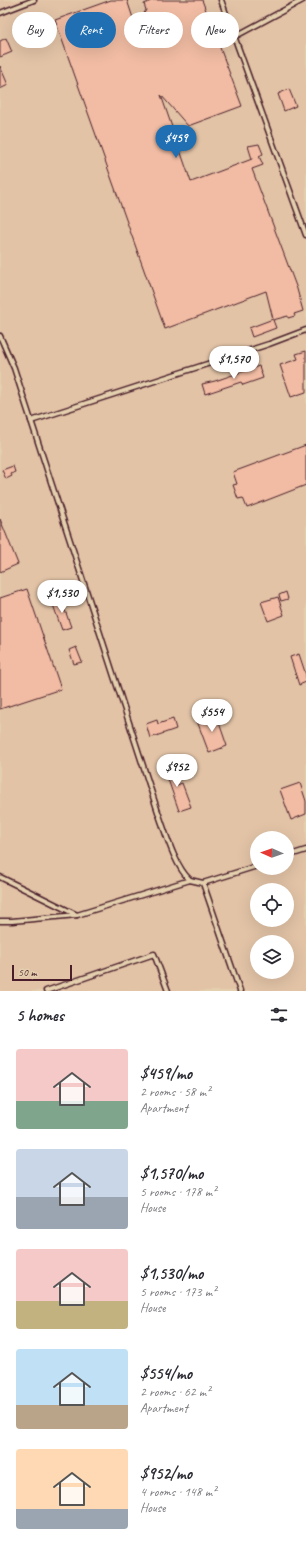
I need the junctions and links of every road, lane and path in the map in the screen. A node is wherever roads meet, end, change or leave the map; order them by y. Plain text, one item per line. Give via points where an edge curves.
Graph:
1 (34, 0) edge
2 (221, 0) edge
3 (303, 0) edge
4 (225, 12) edge
5 (0, 13) edge
6 (239, 34) edge
7 (238, 48) edge
8 (306, 235) edge
9 (306, 330) edge
10 (0, 337) edge
11 (32, 421) junction
12 (306, 850) edge
13 (294, 854) edge
14 (250, 868) edge
15 (0, 877) edge
16 (190, 880) junction
17 (203, 883) junction
18 (77, 915) junction
19 (0, 921) edge
20 (46, 991) edge
21 (168, 991) edge
22 (240, 991) edge

1 - 5 lane
2 - 4 lane
3 - 6 lane
7 - 8 lane
9 - 11 lane via 262,347
10 - 11 lane via 14,368
11 - 16 lane via 158,812 181,869
12 - 13 lane
14 - 17 lane
15 - 18 lane
16 - 17 lane
16 - 18 lane
17 - 22 lane
18 - 19 lane
20 - 21 lane via 154,954

